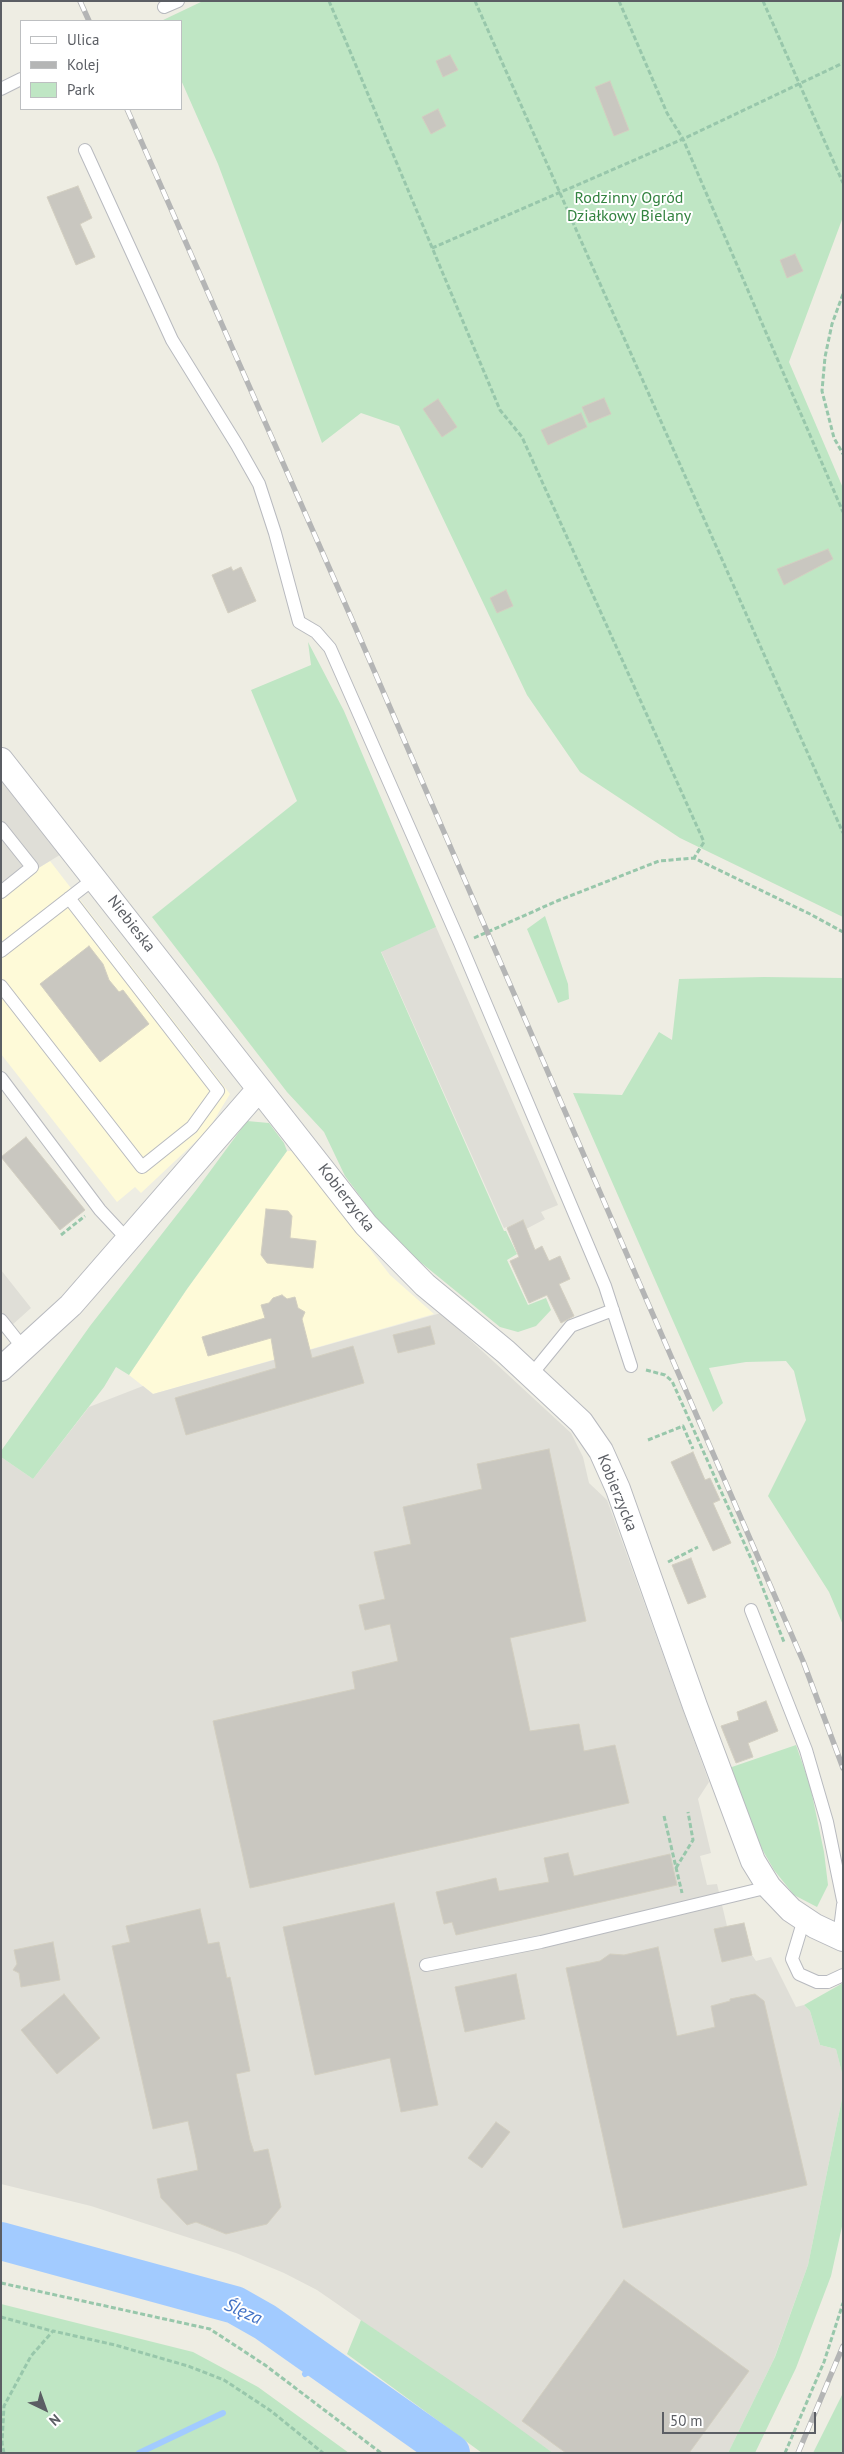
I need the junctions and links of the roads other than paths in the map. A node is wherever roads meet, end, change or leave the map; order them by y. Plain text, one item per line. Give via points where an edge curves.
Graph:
1 (178, 1) edge
2 (164, 7) dead end
3 (20, 80) edge
4 (1, 89) edge
5 (86, 150) dead end
6 (1, 760) edge
7 (1, 828) edge
8 (95, 878) junction
9 (1, 892) edge
10 (69, 898) junction
11 (1, 951) edge
12 (1, 986) edge
13 (1, 1078) edge
14 (259, 1089) junction
15 (128, 1240) junction
16 (613, 1310) junction
17 (1, 1320) edge
18 (24, 1349) junction
19 (631, 1366) road end
20 (1, 1369) edge
21 (531, 1375) junction
22 (751, 1610) dead end
23 (769, 1887) junction
24 (843, 1900) edge
25 (843, 1905) edge
26 (804, 1919) junction
27 (841, 1938) edge
28 (426, 1965) dead end
29 (843, 1975) edge

1 - 2 lane
3 - 4 lane
5 - 16 lane via 172,340 259,484 298,622 316,632 330,648 460,943
6 - 8 street, Niebieska
7 - 9 lane via 32,867
8 - 10 lane
8 - 14 street, Niebieska
10 - 11 lane
10 - 12 lane via 218,1091 192,1127 142,1167
13 - 15 lane via 97,1206
14 - 15 street
14 - 21 street, Kobierzycka via 383,1244 425,1285
15 - 18 street via 71,1305
16 - 19 lane
16 - 21 lane via 572,1326
17 - 18 lane
18 - 20 street
21 - 23 street, Kobierzycka via 581,1422 609,1467 739,1828 752,1861
22 - 24 lane via 806,1750 827,1822
23 - 26 street, Kobierzycka
23 - 28 lane via 541,1942
25 - 27 lane
26 - 27 street, Kobierzycka
26 - 29 lane via 792,1959 800,1974 817,1982 828,1982

